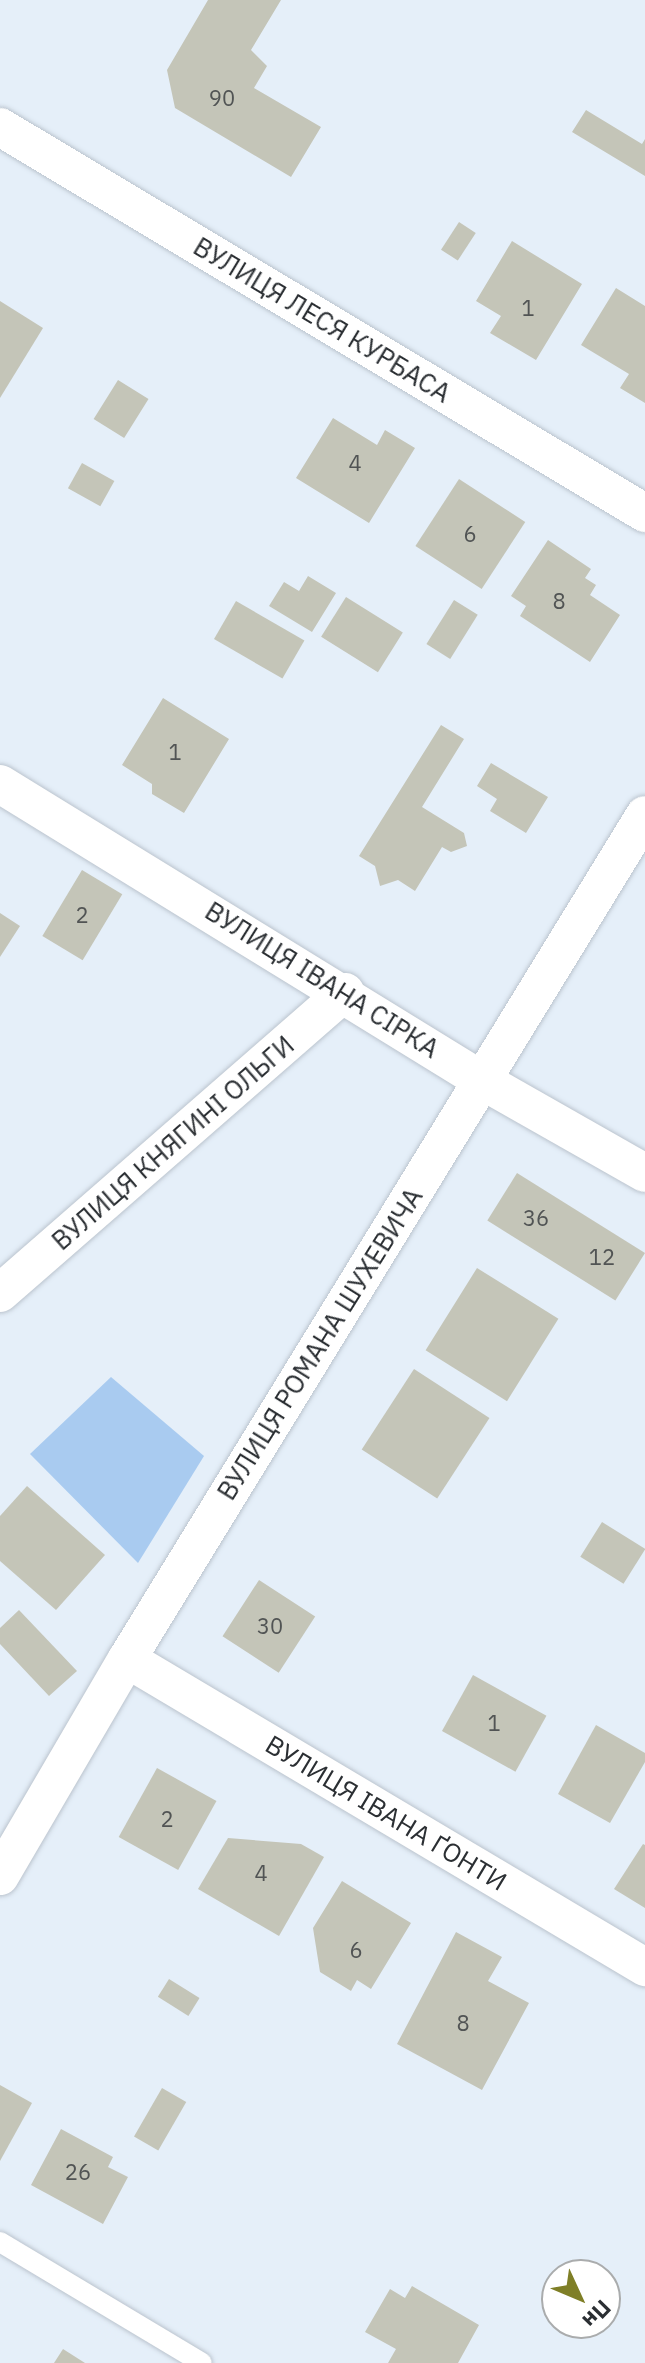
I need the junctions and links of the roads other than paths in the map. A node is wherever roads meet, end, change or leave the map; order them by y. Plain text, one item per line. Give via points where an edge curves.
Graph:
1 (0, 127) edge
2 (645, 513) edge
3 (0, 784) edge
4 (645, 815) edge
5 (345, 992) junction
6 (483, 1081) junction
7 (645, 1173) edge
8 (0, 1293) edge
9 (127, 1659) junction
10 (0, 1876) edge
11 (645, 1967) edge
12 (0, 2242) edge
13 (202, 2363) edge

1 - 2 street, ВУЛИЦЯ ЛЕСЯ КУРБАСА
3 - 5 street, ВУЛИЦЯ ІВАНА СІРКА
4 - 6 street, ВУЛИЦЯ РОМАНА ШУХЕВИЧА
5 - 6 street, ВУЛИЦЯ ІВАНА СІРКА
5 - 8 street, ВУЛИЦЯ КНЯГИНІ ОЛЬГИ
6 - 7 street, ВУЛИЦЯ ІВАНА СІРКА
6 - 9 street, ВУЛИЦЯ РОМАНА ШУХЕВИЧА
9 - 10 street, ВУЛИЦЯ РОМАНА ШУХЕВИЧА
9 - 11 street, ВУЛИЦЯ ІВАНА ҐОНТИ
12 - 13 lane

